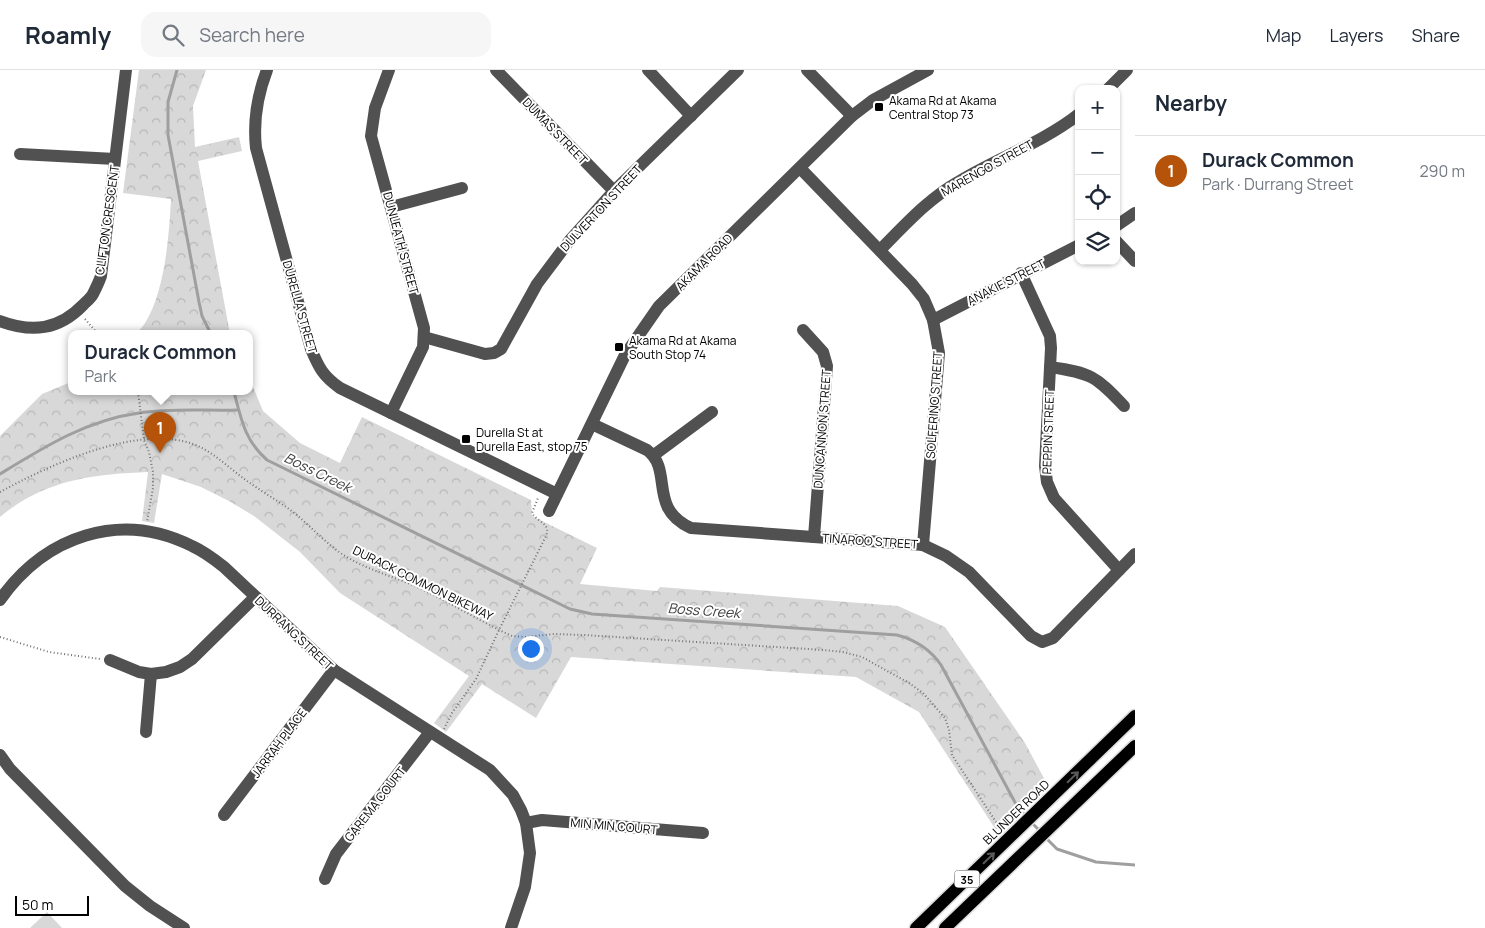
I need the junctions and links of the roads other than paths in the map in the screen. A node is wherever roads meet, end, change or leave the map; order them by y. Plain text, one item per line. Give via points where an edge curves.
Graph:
1 (126, 70) edge
2 (267, 70) edge
3 (389, 70) edge
4 (496, 70) edge
5 (648, 70) edge
6 (738, 70) edge
7 (808, 70) edge
8 (928, 70) edge
9 (1127, 70) edge
10 (1112, 85) edge
11 (691, 116) junction
12 (852, 116) junction
13 (1075, 117) edge
14 (20, 154) dead end
15 (115, 159) junction
16 (800, 168) junction
17 (462, 188) dead end
18 (614, 191) junction
19 (390, 207) junction
20 (1135, 213) edge
21 (1120, 223) edge
22 (1120, 245) edge
23 (1075, 247) edge
24 (880, 250) junction
25 (1135, 261) edge
26 (1021, 274) junction
27 (933, 320) junction
28 (0, 322) edge
29 (803, 330) dead end
30 (424, 337) junction
31 (1050, 367) junction
32 (1124, 406) dead end
33 (712, 412) dead end
34 (391, 413) junction
35 (592, 424) junction
36 (654, 455) junction
37 (557, 494) junction
38 (549, 511) dead end
39 (814, 536) junction
40 (923, 545) junction
41 (1135, 554) edge
42 (1119, 570) junction
43 (255, 597) junction
44 (0, 600) edge
45 (110, 660) road end
46 (334, 670) junction
47 (151, 674) junction
48 (1135, 716) edge
49 (146, 732) dead end
50 (435, 735) junction
51 (1135, 746) edge
52 (0, 754) edge
53 (224, 815) dead end
54 (526, 822) junction
55 (703, 833) dead end
56 (325, 879) dead end
57 (512, 927) edge
58 (184, 928) edge
59 (916, 928) edge
60 (945, 928) edge

1 - 15 street, CLIFTON CRESCENT
2 - 34 street, DURELLA STREET via 256,106 256,148 311,349 318,367 327,378 340,388
3 - 19 street, DUNLEATH STREET via 374,108 371,136
4 - 18 street, DUMAS STREET
5 - 11 street
6 - 11 street, DULVERTON STREET
7 - 12 street
8 - 12 street, AKAMA ROAD via 879,96
9 - 10 street
11 - 18 street, DULVERTON STREET
12 - 16 street, AKAMA ROAD
13 - 24 street, MARENGO STREET via 938,195
14 - 15 street
15 - 28 street, CLIFTON CRESCENT via 101,276 93,295 77,311 50,326 18,327
16 - 24 street, SOLFERINO STREET
16 - 35 street, AKAMA ROAD via 659,306 625,355
17 - 19 street
18 - 30 street, DULVERTON STREET via 548,269 501,349 485,354
19 - 30 street, DUNLEATH STREET
20 - 21 street
22 - 25 street
23 - 26 street, ANAKIE STREET
24 - 27 street, SOLFERINO STREET via 924,299
26 - 27 street, ANAKIE STREET
26 - 31 street, PEPPIN STREET via 1050,336
27 - 40 street, SOLFERINO STREET via 939,353
29 - 39 street, DUNCANNON STREET via 823,352 827,366
30 - 34 street, DUNLEATH STREET via 423,347
31 - 32 street via 1096,379
31 - 42 street, PEPPIN STREET via 1047,482 1054,498
33 - 36 street
34 - 37 street, DURELLA STREET
35 - 36 street
35 - 37 street, AKAMA ROAD
36 - 39 street, TINAROO STREET via 665,504 679,523 691,528
37 - 38 street, AKAMA ROAD
39 - 40 street, TINAROO STREET
40 - 42 street, TINAROO STREET via 969,572 1031,636 1042,642 1053,638
41 - 42 street, TINAROO STREET
43 - 44 street, DURRANG STREET via 224,567 193,546 146,531 127,530 97,533 63,544 33,562
43 - 46 street, DURRANG STREET
43 - 47 street via 192,659 173,670
45 - 47 street
46 - 50 street, DURRANG STREET
46 - 53 street, JARRAH PLACE
47 - 49 street
59 -> 48 main road, BLUNDER ROAD / 35
50 - 54 street, DURRANG STREET via 490,770 513,795
50 - 56 street, GAREMA COURT via 336,854
51 - 60 main road, 35
52 - 58 street via 10,769 125,886
54 - 55 street, MIN MIN COURT via 542,820
54 - 57 street, DURRANG STREET via 530,853 528,871

